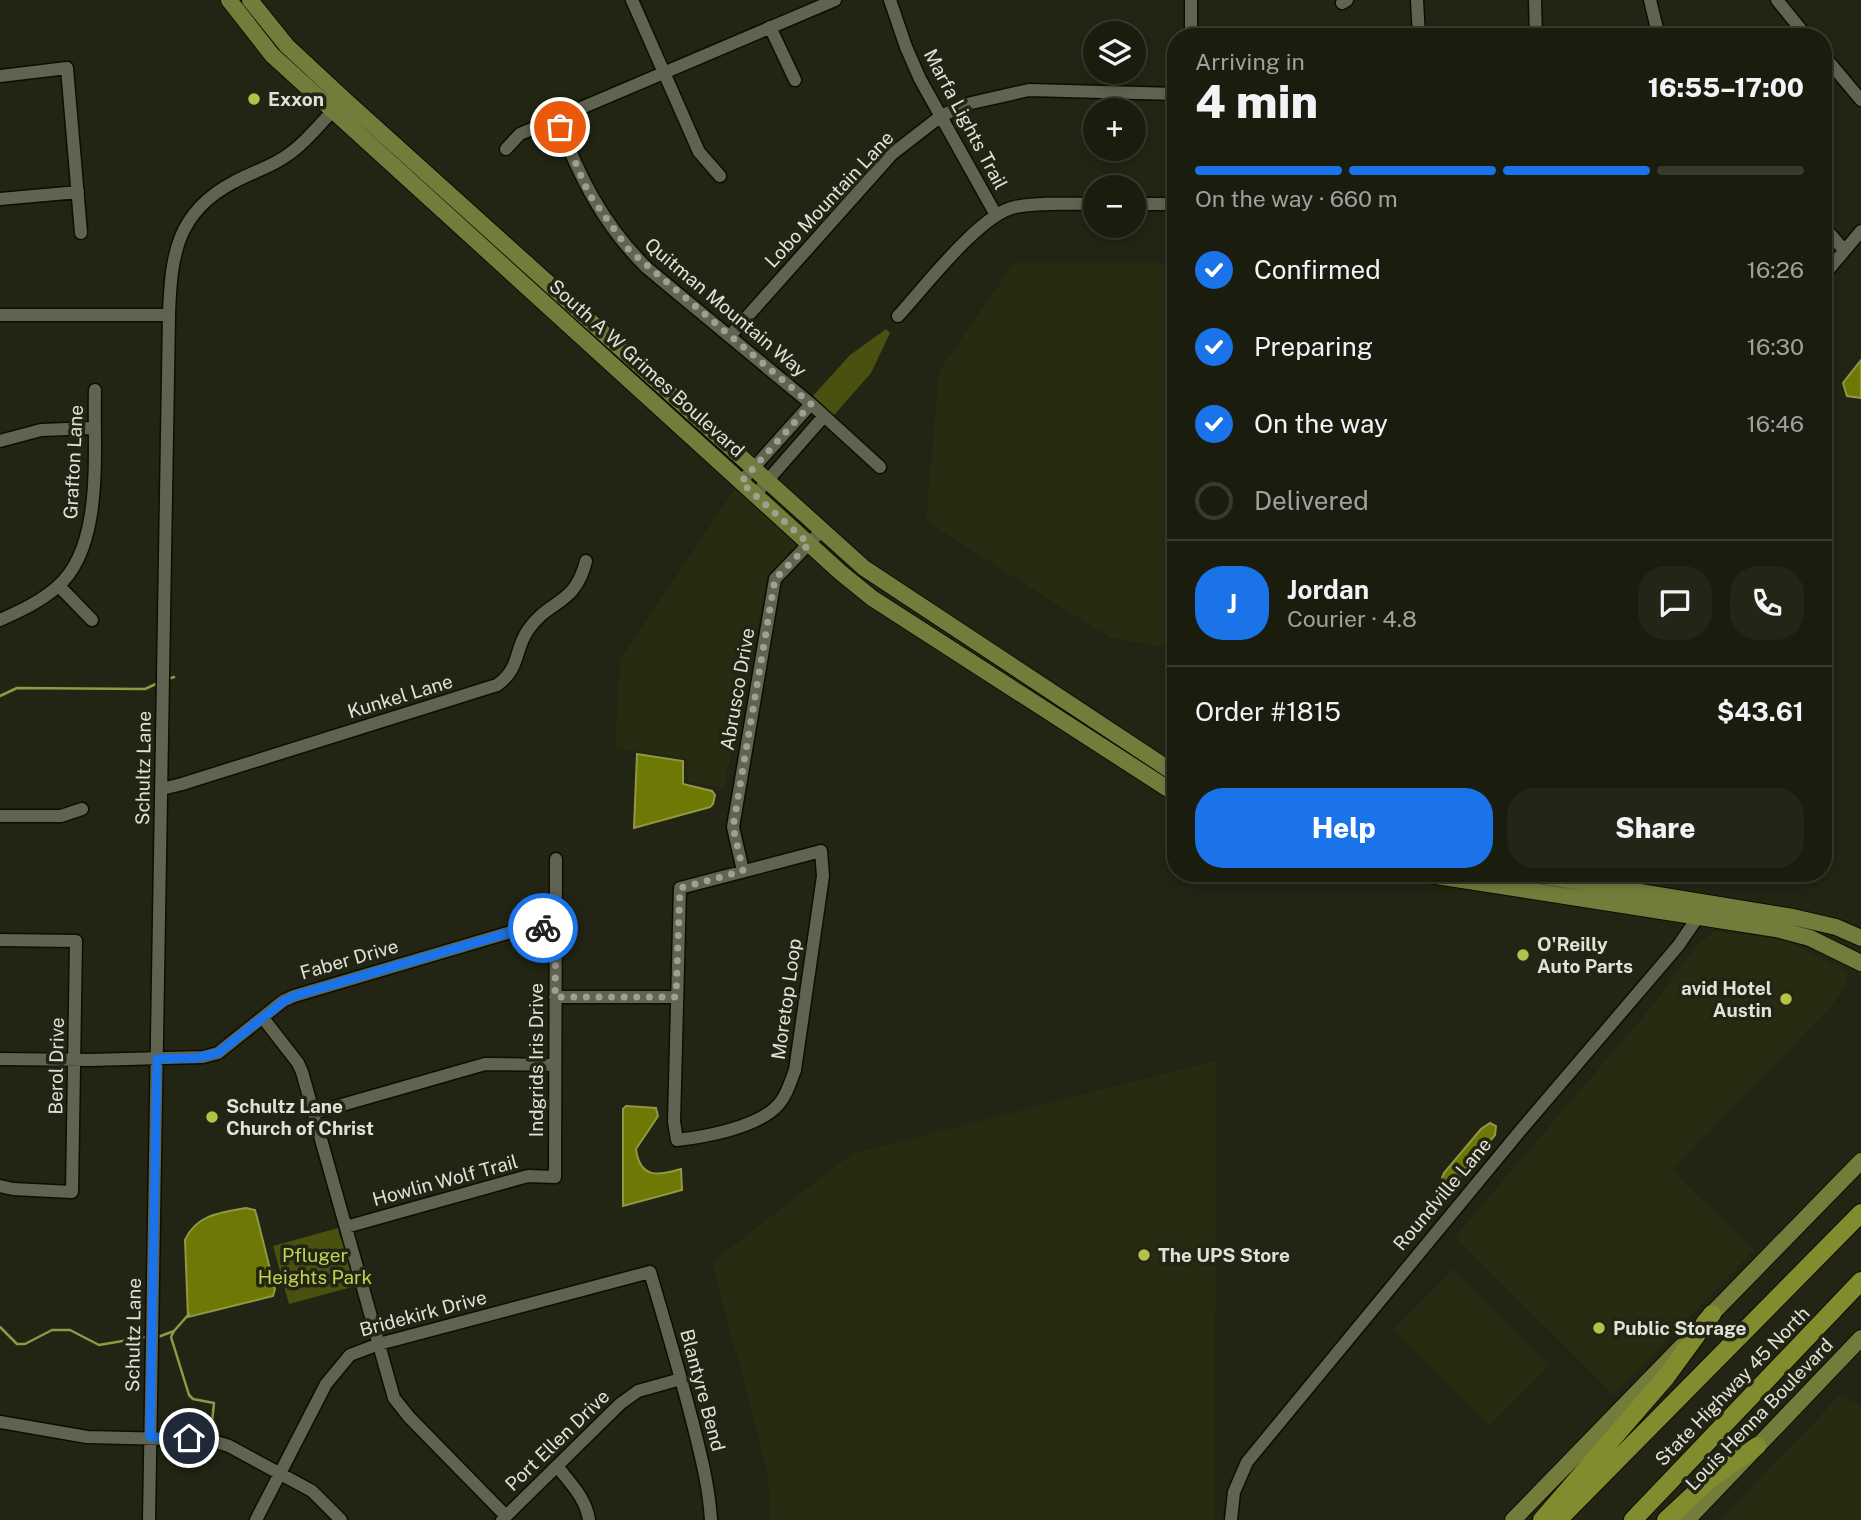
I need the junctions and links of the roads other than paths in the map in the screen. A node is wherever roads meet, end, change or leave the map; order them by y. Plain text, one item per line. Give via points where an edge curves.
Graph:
1 (229, 0) edge
2 (250, 0) edge
3 (632, 0) edge
4 (835, 0) edge
5 (890, 0) edge
6 (1191, 0) edge
7 (1417, 0) edge
8 (1535, 0) edge
9 (1650, 0) edge
10 (1777, 0) edge
11 (770, 27) junction
12 (1191, 28) edge
13 (1419, 28) edge
14 (1536, 28) edge
15 (1657, 28) edge
16 (1800, 28) edge
17 (1832, 63) edge
18 (663, 73) junction
19 (0, 76) edge
20 (794, 80) dead end
21 (1856, 85) edge
22 (1167, 94) edge
23 (1861, 100) edge
24 (338, 104) junction
25 (941, 116) junction
26 (556, 119) junction
27 (506, 149) dead end
28 (720, 176) dead end
29 (78, 192) junction
30 (0, 199) edge
31 (1083, 204) edge
32 (1146, 204) edge
33 (1167, 204) edge
34 (996, 215) junction
35 (463, 218) junction
36 (1861, 231) edge
37 (81, 233) dead end
38 (1832, 236) edge
39 (1844, 250) junction
40 (1832, 265) edge
41 (551, 286) junction
42 (540, 299) junction
43 (0, 315) edge
44 (169, 315) junction
45 (898, 316) dead end
46 (730, 336) junction
47 (656, 381) junction
48 (95, 390) dead end
49 (644, 394) junction
50 (811, 404) junction
51 (824, 416) junction
52 (94, 428) junction
53 (0, 441) edge
54 (880, 467) dead end
55 (753, 468) junction
56 (767, 481) junction
57 (741, 482) junction
58 (755, 495) junction
59 (822, 530) junction
60 (809, 544) junction
61 (586, 561) dead end
62 (59, 586) junction
63 (939, 617) junction
64 (903, 619) junction
65 (0, 620) edge
66 (92, 620) dead end
67 (1133, 745) junction
68 (1123, 760) junction
69 (1167, 768) edge
70 (1167, 788) edge
71 (162, 789) junction
72 (82, 808) dead end
73 (0, 816) edge
74 (556, 859) dead end
75 (743, 871) junction
76 (1499, 882) edge
77 (1566, 882) edge
78 (1698, 910) junction
79 (556, 928) junction
80 (1861, 938) edge
81 (0, 940) edge
82 (1858, 958) edge
83 (555, 997) junction
84 (676, 997) junction
85 (263, 1018) junction
86 (0, 1059) edge
87 (157, 1059) junction
88 (76, 1060) junction
89 (555, 1065) junction
90 (314, 1113) junction
91 (1861, 1161) edge
92 (555, 1177) joint
93 (0, 1186) edge
94 (1861, 1213) edge
95 (346, 1227) junction
96 (650, 1272) joint
97 (1861, 1281) edge
98 (1712, 1314) junction
99 (1861, 1338) edge
100 (379, 1344) junction
101 (681, 1379) junction
102 (0, 1422) edge
103 (150, 1437) junction
104 (1757, 1446) junction
105 (557, 1466) junction
106 (279, 1474) junction
107 (504, 1518) edge
108 (149, 1520) edge
109 (256, 1520) edge
110 (341, 1520) edge
111 (589, 1520) edge
112 (711, 1520) edge
113 (1231, 1520) edge
114 (1513, 1520) edge
115 (1542, 1520) edge
116 (1558, 1520) edge
117 (1633, 1520) edge
118 (1666, 1520) edge
119 (1687, 1520) edge

1 - 24 main road, South A W Grimes Boulevard via 272,55
2 - 24 main road, South A W Grimes Boulevard
3 - 18 street
4 - 11 street
5 - 25 street, Marfa Lights Trail via 920,79
6 - 12 street
7 - 13 street
8 - 14 street
9 - 15 street
10 - 16 street
11 - 18 street
11 - 20 street
17 - 21 street
18 - 26 street
18 - 28 street via 699,152
19 - 29 street via 67,68
21 - 23 street
22 - 25 street, Lobo Mountain Lane via 1029,90 967,104
24 - 35 main road, South A W Grimes Boulevard
24 - 44 street, Schultz Lane via 285,157 217,192 187,224 172,260
25 - 34 street, Marfa Lights Trail
25 - 46 street, Lobo Mountain Lane via 892,154
26 - 27 street via 520,134
26 - 46 street, Quitman Mountain Way via 589,194 629,250
29 - 30 street
29 - 37 street
31 - 34 street via 1013,207
32 - 33 street
34 - 45 street
35 - 41 main road, South A W Grimes Boulevard
35 - 42 main road, South A W Grimes Boulevard
36 - 39 street
38 - 39 street
39 - 40 street
41 - 42 main road
41 - 47 main road, South A W Grimes Boulevard
42 - 49 main road, South A W Grimes Boulevard
43 - 44 street
44 - 71 street, Schultz Lane
46 - 50 street, Quitman Mountain Way
47 - 49 main road
47 - 55 main road, South A W Grimes Boulevard
48 - 52 street, Grafton Lane
49 - 57 main road, South A W Grimes Boulevard
50 - 51 street, Quitman Mountain Way
50 - 55 street
51 - 54 street, Quitman Mountain Way
51 - 56 street
52 - 53 street via 41,430
52 - 62 street, Grafton Lane via 91,522 77,559
55 - 56 main road, South A W Grimes Boulevard
55 - 57 street
56 - 58 street
56 - 59 main road, South A W Grimes Boulevard
57 - 58 main road, South A W Grimes Boulevard
58 - 60 main road, South A W Grimes Boulevard
59 - 60 street, Abrusco Drive
59 - 63 main road, South A W Grimes Boulevard via 864,568
60 - 64 main road, South A W Grimes Boulevard
60 - 75 street, Abrusco Drive via 775,579 733,827
61 - 71 street, Kunkel Lane via 572,592 527,631 513,670 497,685
62 - 65 street, Grafton Lane
62 - 66 street
63 - 64 main road via 922,614
63 - 67 main road, South A W Grimes Boulevard
64 - 68 main road, South A W Grimes Boulevard
67 - 68 main road
67 - 69 main road, South A W Grimes Boulevard
68 - 70 main road, South A W Grimes Boulevard
71 - 87 street, Schultz Lane
72 - 73 street via 61,816
74 - 79 street, Indgrids Iris Drive
75 - 84 street, Moretop Loop via 680,888
75 - 84 street, Moretop Loop via 821,851 823,876 795,1070 775,1108 750,1123 677,1140
76 - 78 main road
77 - 78 main road
78 - 80 main road via 1809,920
78 - 82 main road via 1810,938
78 - 113 street, Roundville Lane via 1678,946 1263,1441 1240,1476
79 - 83 street, Indgrids Iris Drive
79 - 85 street, Faber Drive via 521,929 294,996
81 - 88 street, Berol Drive via 76,941
83 - 84 street
83 - 89 street, Indgrids Iris Drive
85 - 87 street, Faber Drive via 218,1053
85 - 90 street via 298,1063
86 - 88 street, Faber Drive
87 - 88 street, Faber Drive
87 - 103 street, Schultz Lane
88 - 93 street, Berol Drive via 72,1192
89 - 90 street via 485,1064
89 - 92 street, Indgrids Iris Drive
90 - 95 street
91 - 98 main road
92 - 95 street, Howlin Wolf Trail via 528,1176
94 - 116 highway, State Highway 45 North
95 - 100 street
96 - 100 street, Bridekirk Drive
96 - 101 street, Blantyre Bend
97 - 117 highway, State Highway 45 North
98 - 114 main road
98 - 115 highway via 1666,1377
99 - 104 main road, Louis Henna Boulevard
100 - 106 street, Bridekirk Drive via 359,1350 341,1363
100 - 107 street via 401,1408
101 - 105 street, Port Ellen Drive via 638,1391
101 - 112 street, Blantyre Bend via 709,1491
102 - 103 street via 87,1437
103 - 106 street via 210,1440
103 - 108 street, Schultz Lane
104 - 118 highway via 1709,1480
104 - 119 main road, Louis Henna Boulevard
105 - 107 street, Port Ellen Drive
105 - 111 street via 583,1501
106 - 109 street, Bridekirk Drive
106 - 110 street via 312,1491

